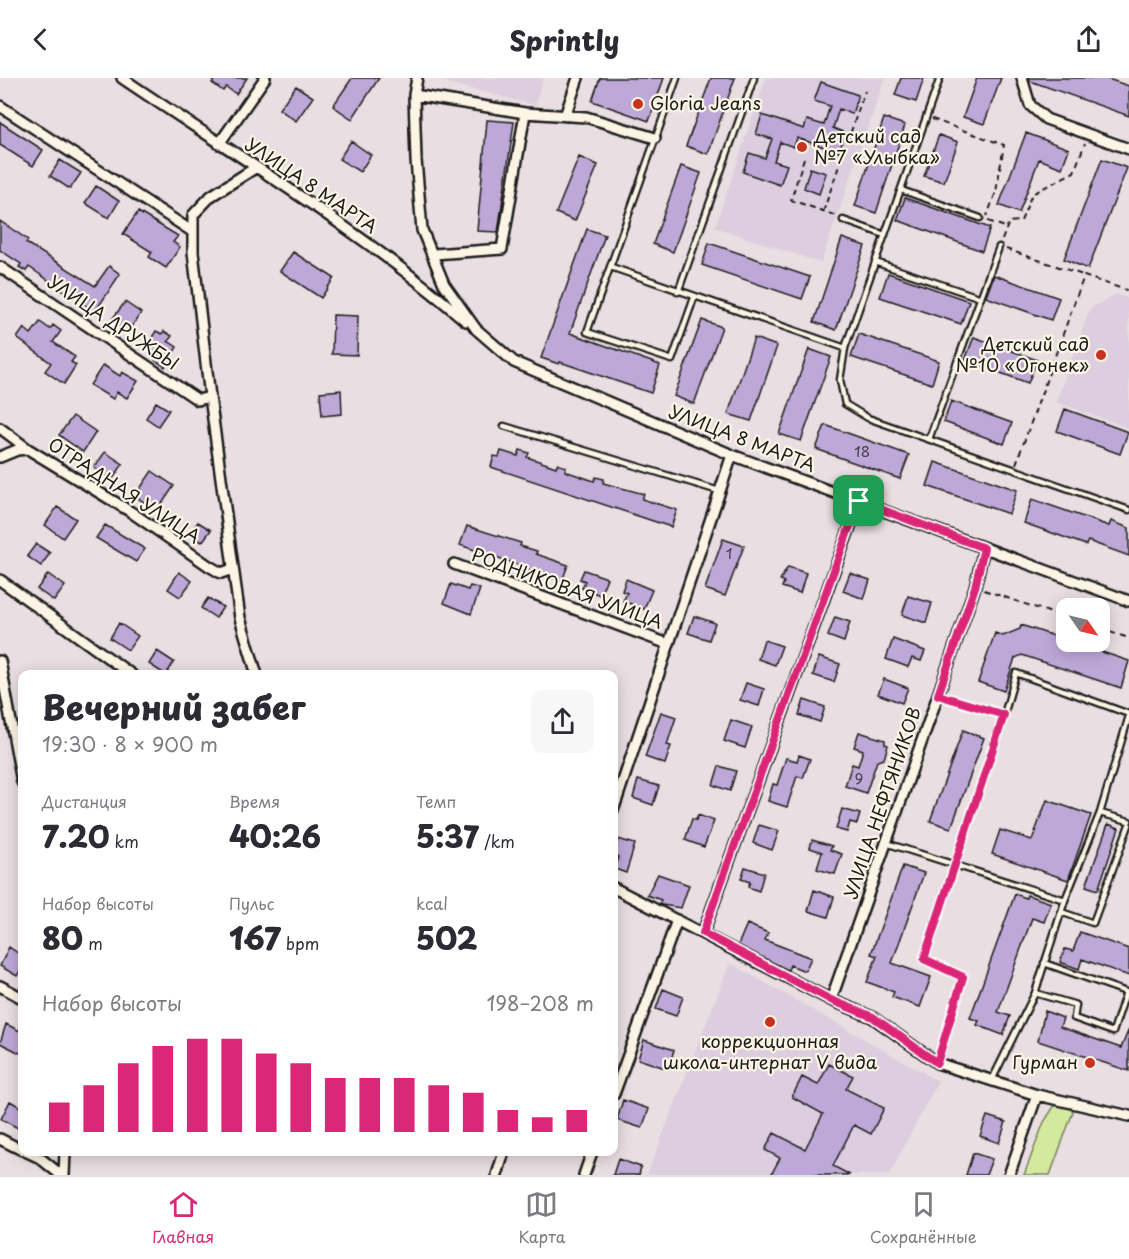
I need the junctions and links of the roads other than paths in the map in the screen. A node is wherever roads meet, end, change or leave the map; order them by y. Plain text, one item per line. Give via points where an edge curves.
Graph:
1 (122, 78) edge
2 (265, 78) edge
3 (417, 78) edge
4 (578, 78) edge
5 (677, 78) edge
6 (754, 78) edge
7 (940, 78) edge
8 (1022, 78) edge
9 (414, 95) junction
10 (0, 106) edge
11 (525, 113) junction
12 (565, 116) junction
13 (655, 138) junction
14 (219, 144) junction
15 (1129, 149) edge
16 (255, 168) junction
17 (901, 190) junction
18 (843, 219) dead end
19 (983, 219) road end
20 (194, 232) junction
21 (885, 235) junction
22 (999, 247) road end
23 (434, 254) junction
24 (875, 262) junction
25 (0, 267) edge
26 (611, 267) junction
27 (678, 292) junction
28 (694, 298) junction
29 (981, 298) junction
30 (476, 329) junction
31 (845, 348) junction
32 (210, 398) junction
33 (504, 426) dead end
34 (0, 428) edge
35 (929, 439) junction
36 (28, 449) junction
37 (732, 455) junction
38 (0, 457) edge
39 (719, 491) junction
40 (859, 501) junction
41 (1129, 510) edge
42 (984, 548) junction
43 (454, 564) dead end
44 (233, 568) junction
45 (0, 580) edge
46 (1129, 601) edge
47 (668, 644) junction
48 (0, 661) edge
49 (125, 670) edge
50 (256, 670) edge
51 (938, 695) junction
52 (1004, 715) junction
53 (1129, 715) edge
54 (1121, 746) junction
55 (1129, 748) edge
56 (18, 760) edge
57 (618, 796) edge
58 (1100, 813) junction
59 (1129, 823) edge
60 (886, 843) junction
61 (956, 865) junction
62 (618, 890) edge
63 (1065, 900) junction
64 (1061, 912) junction
65 (677, 920) junction
66 (703, 933) junction
67 (1044, 963) junction
68 (0, 986) edge
69 (1035, 993) junction
70 (18, 996) edge
71 (831, 1000) junction
72 (937, 1063) junction
73 (991, 1082) junction
74 (618, 1083) edge
75 (1037, 1095) junction
76 (1129, 1116) edge
77 (0, 1139) edge
78 (18, 1148) edge
79 (36, 1156) edge
80 (65, 1156) edge
81 (503, 1156) edge
82 (591, 1156) edge
83 (62, 1175) edge
84 (497, 1175) edge
85 (584, 1175) edge
86 (1009, 1175) edge

1 - 14 street, УЛИЦА 8 МАРТА
2 - 14 street
3 - 9 street
4 - 12 street
5 - 13 lane
6 - 27 lane
7 - 17 lane
8 - 15 street via 1030,105 1046,119
9 - 11 street
9 - 23 street via 422,230
10 - 20 street
11 - 12 street
11 - 23 street via 502,249
12 - 13 street via 586,117
13 - 26 lane
14 - 16 street, УЛИЦА 8 МАРТА
16 - 20 street via 211,196 193,215
16 - 30 street, УЛИЦА 8 МАРТА via 429,288
17 - 19 lane
17 - 21 lane
18 - 21 lane
20 - 32 street
21 - 24 lane
22 - 29 lane
23 - 30 street via 444,284
24 - 29 lane
24 - 31 lane
25 - 32 street, УЛИЦА ДРУЖБЫ via 198,400
26 - 27 lane
26 - 28 lane via 586,332 672,360
27 - 28 lane
28 - 31 lane
29 - 35 lane
30 - 37 street, УЛИЦА 8 МАРТА via 514,362
31 - 35 lane via 840,380 845,404 868,418
32 - 44 street
33 - 39 lane
34 - 36 street, ОТРАДНАЯ УЛИЦА
35 - 41 lane
36 - 38 street
36 - 44 street, ОТРАДНАЯ УЛИЦА via 221,573
37 - 39 street, РОДНИКОВАЯ УЛИЦА
37 - 40 street, УЛИЦА 8 МАРТА
39 - 47 street, РОДНИКОВАЯ УЛИЦА
40 - 42 street, УЛИЦА 8 МАРТА
40 - 66 street
42 - 46 street, УЛИЦА 8 МАРТА
42 - 51 street, УЛИЦА НЕФТЯНИКОВ via 975,587
43 - 47 street, РОДНИКОВАЯ УЛИЦА
44 - 50 street via 240,618
45 - 49 street
47 - 57 street, РОДНИКОВАЯ УЛИЦА
48 - 56 street
51 - 52 lane
51 - 60 street, УЛИЦА НЕФТЯНИКОВ
52 - 53 lane via 1016,673
52 - 61 lane
53 - 54 lane
54 - 55 lane
54 - 58 lane
58 - 59 lane
58 - 63 lane
59 - 64 lane via 1093,923
60 - 61 lane
60 - 71 street, УЛИЦА НЕФТЯНИКОВ
61 - 63 lane
61 - 72 lane via 924,959 963,977
62 - 65 street
63 - 64 lane
64 - 67 lane
65 - 66 street
65 - 74 street
66 - 71 street
67 - 69 lane
67 - 69 lane via 1126,992 1113,1032 1074,1018 1076,1005
68 - 70 street
69 - 73 lane
71 - 72 street via 873,1017
72 - 73 street
73 - 75 street
75 - 76 street
75 - 86 street
77 - 78 street
79 - 83 street
80 - 83 street
81 - 84 street
82 - 85 street

